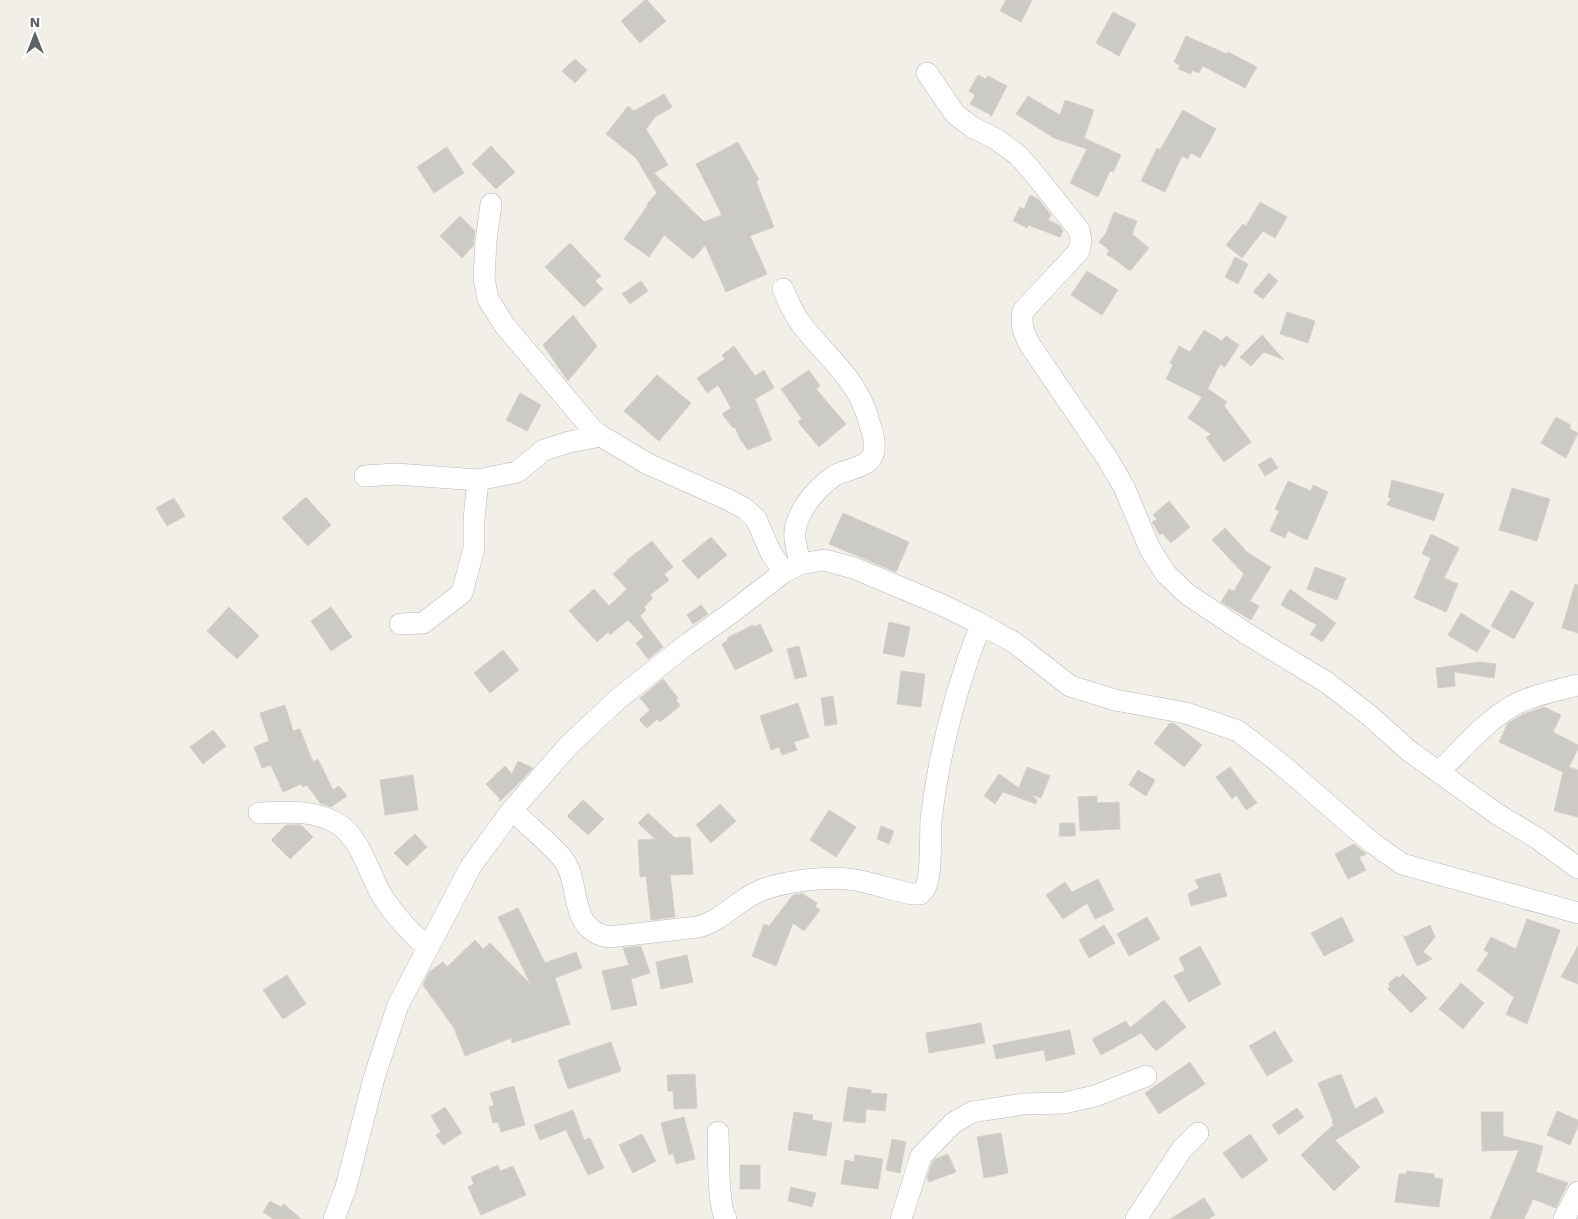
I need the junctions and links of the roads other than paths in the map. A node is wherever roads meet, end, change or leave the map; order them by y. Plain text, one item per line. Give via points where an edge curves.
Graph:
1 (928, 73) dead end
2 (491, 204) dead end
3 (783, 289) dead end
4 (600, 436) junction
5 (365, 476) dead end
6 (478, 480) junction
7 (792, 568) junction
8 (400, 624) dead end
9 (981, 624) junction
10 (1578, 685) edge
11 (1439, 772) junction
12 (512, 810) junction
13 (259, 813) dead end
14 (1578, 868) edge
15 (1578, 912) edge
16 (428, 948) junction
17 (1146, 1076) dead end
18 (718, 1132) dead end
19 (1198, 1133) dead end
20 (1578, 1192) edge
21 (334, 1219) edge
22 (726, 1219) edge
23 (901, 1219) edge
24 (1136, 1219) edge
25 (1564, 1219) edge

1 - 11 street via 955,114 1018,155 1080,230 1080,251 1023,311 1022,332 1107,458 1124,487 1150,549 1166,574 1187,594 1326,682
2 - 4 street via 484,278 488,299 505,326
3 - 7 street via 794,314 858,392 866,409 874,443 872,459 835,476 804,506 794,532
4 - 6 street via 544,450 517,472
4 - 7 street via 648,464 744,508 756,519 771,554
5 - 6 street via 396,474
6 - 8 street via 474,548 462,593 423,624
7 - 9 street via 824,560 854,568
7 - 12 street via 618,698 568,745
9 - 12 street via 950,713 931,821 929,878 920,894 854,880 819,878 758,892 707,925 600,936 584,922 569,869 562,858
9 - 15 street via 1015,643 1070,686 1115,700 1186,713 1238,731 1402,864
10 - 11 street via 1517,703 1493,719
11 - 14 street
12 - 16 street via 471,866
13 - 16 street via 298,812 338,824 360,849 383,898
16 - 21 street via 398,1005
17 - 23 street via 1087,1098 972,1112 953,1123 921,1156
18 - 22 street via 721,1198
19 - 24 street via 1182,1149
20 - 25 street

